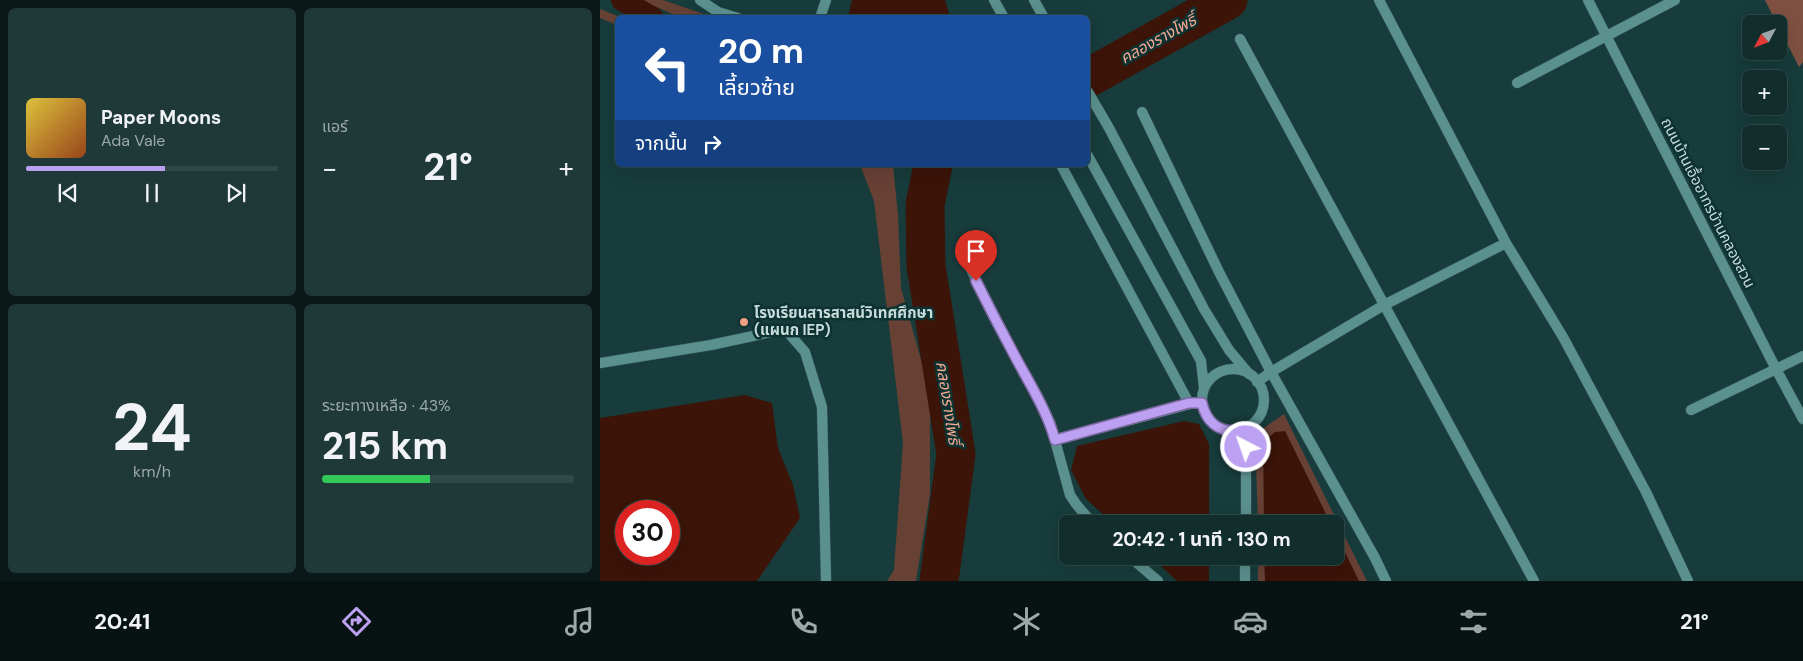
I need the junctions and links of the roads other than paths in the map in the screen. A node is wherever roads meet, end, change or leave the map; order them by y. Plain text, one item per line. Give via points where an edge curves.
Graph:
1 (700, 0) edge
2 (826, 0) edge
3 (994, 0) edge
4 (1034, 0) edge
5 (1379, 0) edge
6 (1588, 0) edge
7 (1675, 0) edge
8 (728, 15) edge
9 (821, 15) edge
10 (1002, 15) edge
11 (1042, 15) edge
12 (1606, 37) junction
13 (1240, 39) dead end
14 (1518, 83) dead end
15 (1090, 95) edge
16 (1142, 112) dead end
17 (1090, 160) edge
18 (1062, 167) edge
19 (1506, 244) junction
20 (969, 265) dead end
21 (1384, 305) junction
22 (1803, 356) edge
23 (600, 363) edge
24 (1776, 369) junction
25 (1271, 372) junction
26 (1249, 374) junction
27 (1258, 382) junction
28 (1204, 388) junction
29 (1189, 403) junction
30 (1202, 403) junction
31 (1692, 410) dead end
32 (1803, 419) edge
33 (1238, 430) junction
34 (1055, 440) junction
35 (1085, 515) edge
36 (1246, 515) edge
37 (1139, 565) edge
38 (1245, 565) edge
39 (826, 581) edge
40 (1158, 581) edge
41 (1245, 581) edge
42 (1386, 581) edge
43 (1534, 581) edge
44 (1688, 581) edge

1 - 8 street
2 - 9 street
3 - 10 street
4 - 11 street
5 - 19 street
6 - 12 street, ถนนบ้านเอื้ออาทรบ้านคลองสวน
7 - 12 street
12 - 14 street
12 - 24 street, ถนนบ้านเอื้ออาทรบ้านคลองสวน
13 - 21 street
15 - 26 street via 1204,309 1228,350
16 - 25 street via 1218,272
17 - 28 street via 1201,361
18 - 29 street
19 - 21 street
19 - 44 street via 1563,337 1646,492
20 - 34 street via 1050,422
21 - 25 street
21 - 43 street
22 - 24 street
23 - 39 street via 785,329 805,352 822,407
24 - 31 street
24 - 32 street, ถนนบ้านเอื้ออาทรบ้านคลองสวน
25 - 27 street
25 - 42 street
26 - 27 street
26 - 28 street via 1223,370
27 - 33 street via 1263,404 1260,414 1253,423
28 - 30 street
29 - 30 street
29 - 34 street
30 - 33 street via 1212,423 1222,429
33 - 36 street via 1246,447
34 - 35 street via 1070,495
37 - 40 street
38 - 41 street

